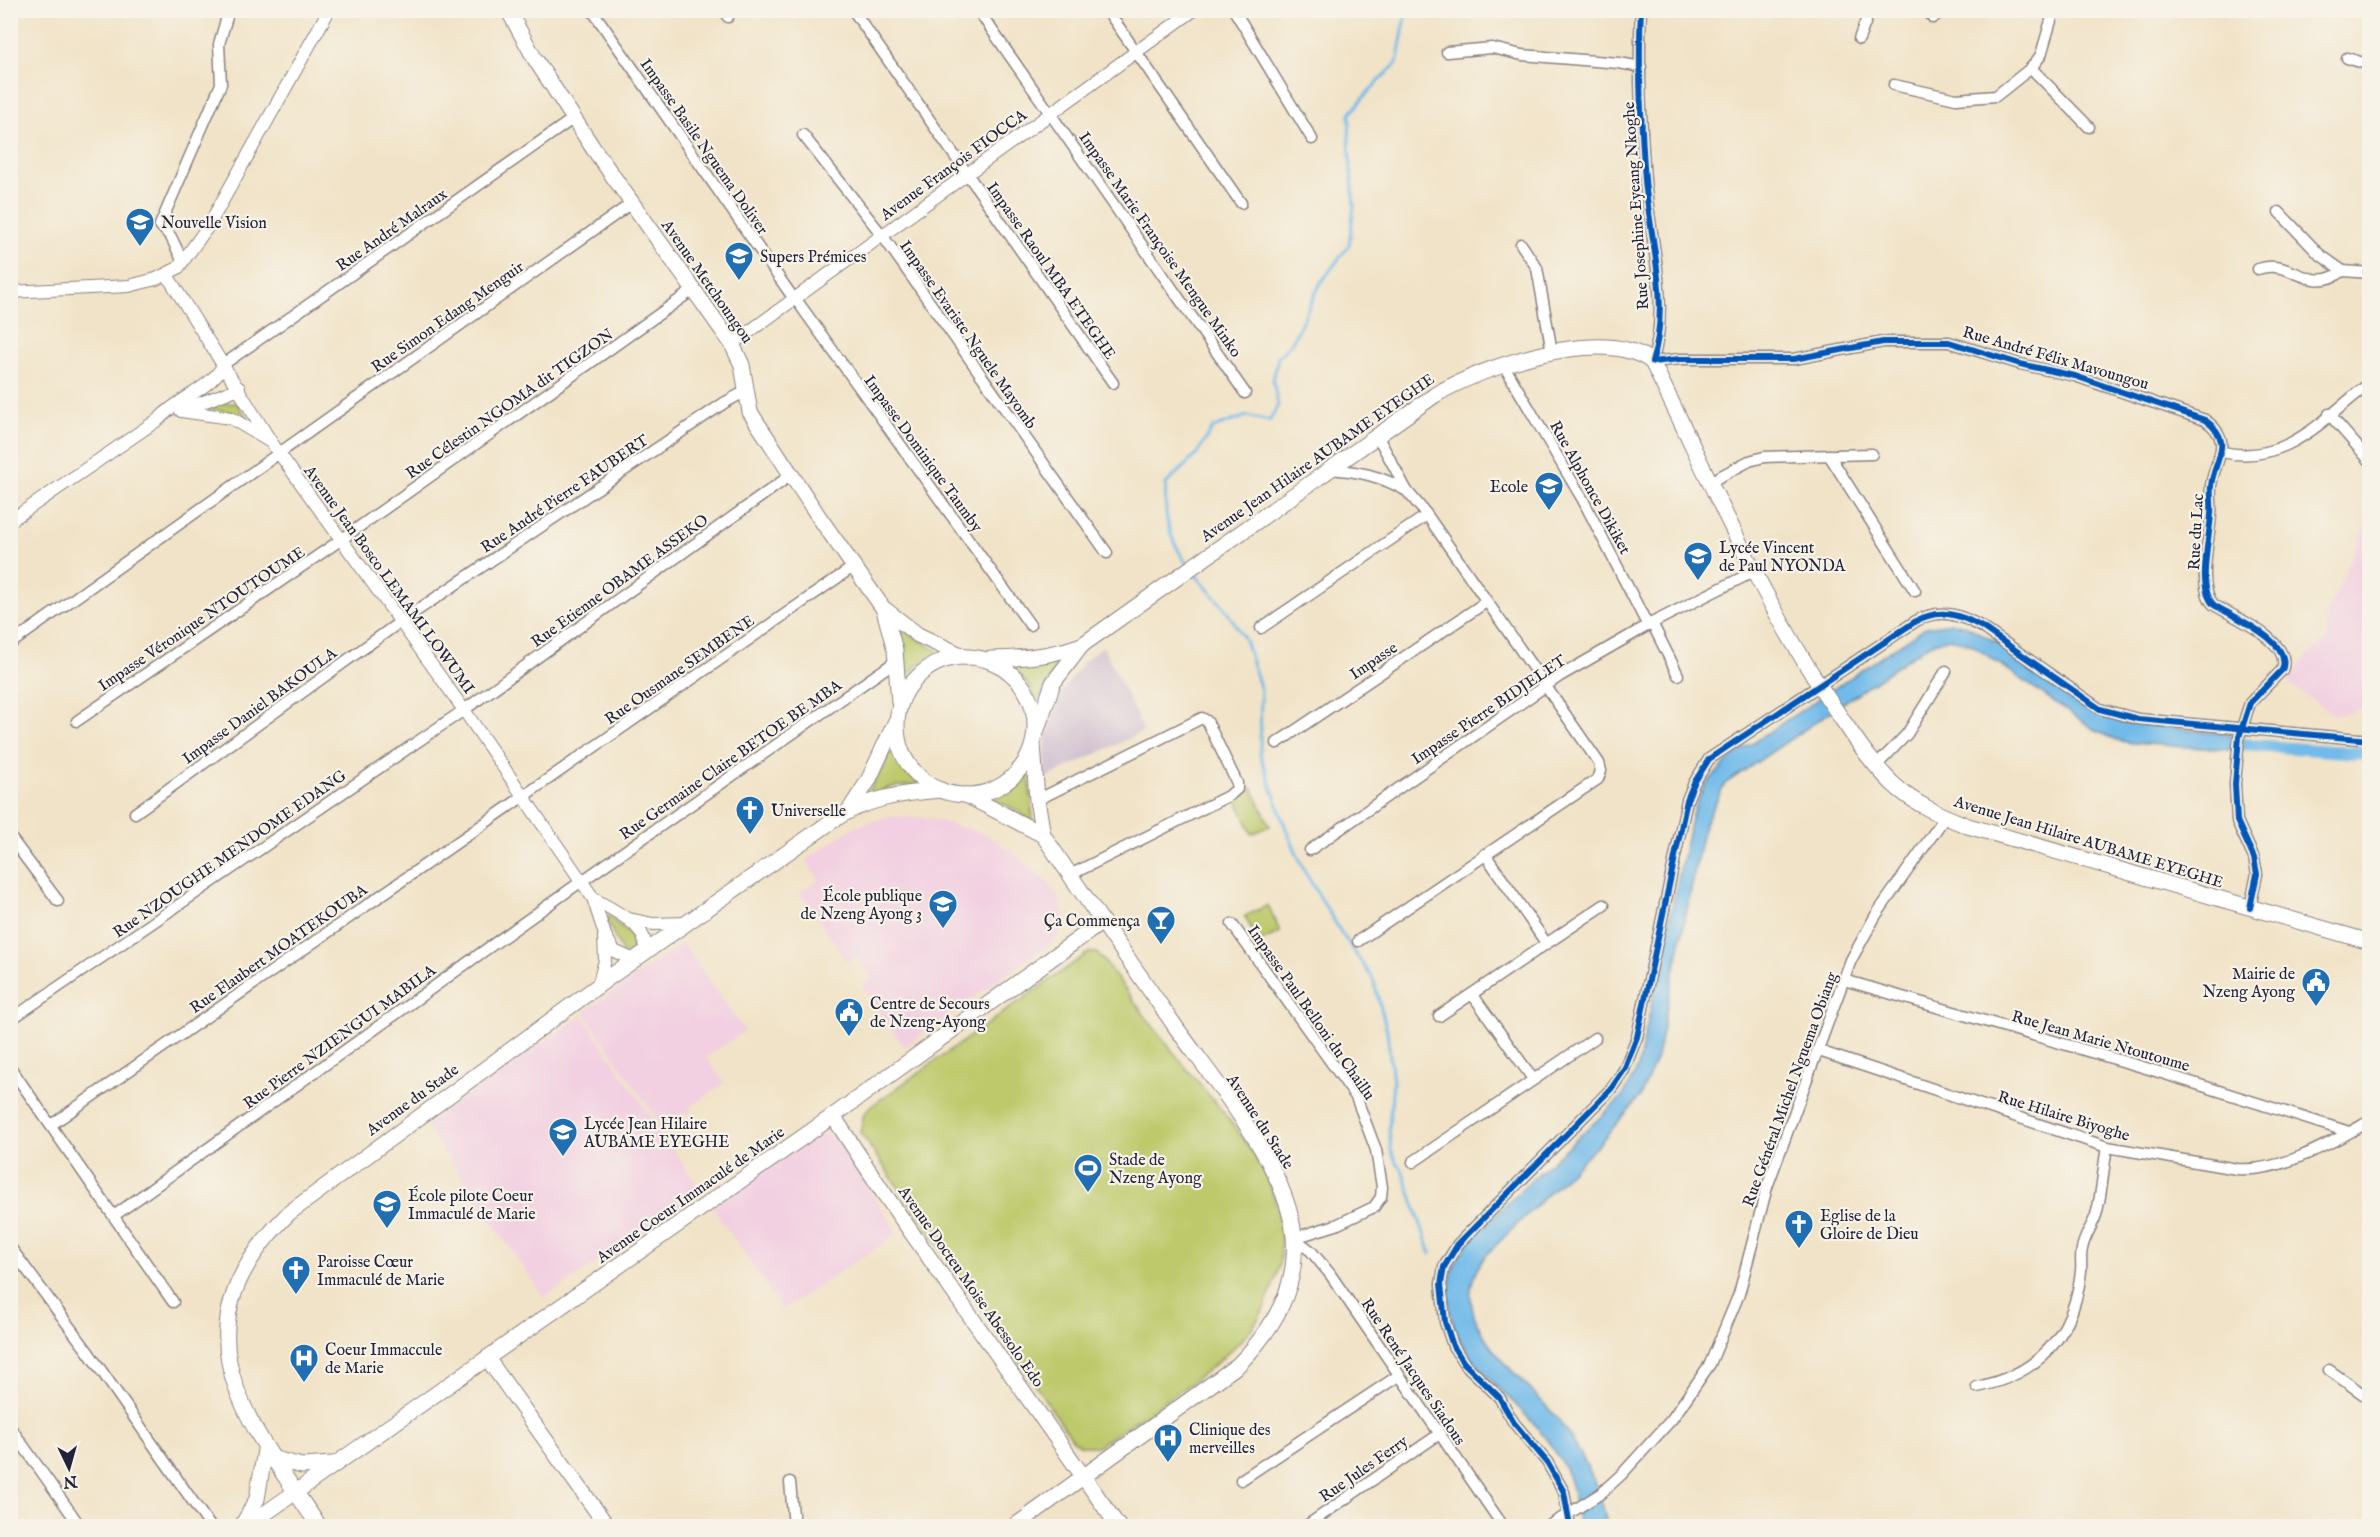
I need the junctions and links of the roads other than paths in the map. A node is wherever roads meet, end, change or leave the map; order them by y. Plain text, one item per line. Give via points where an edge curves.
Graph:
1 (229, 10) edge
2 (328, 10) edge
3 (508, 10) edge
4 (592, 10) edge
5 (853, 10) edge
6 (978, 10) edge
7 (1107, 10) edge
8 (1194, 10) edge
9 (1234, 10) edge
10 (1641, 10) edge
11 (1870, 10) edge
12 (1942, 10) edge
13 (2054, 10) edge
14 (1930, 14) edge
15 (1859, 39) dead end
16 (1137, 52) junction
17 (1447, 52) dead end
18 (2347, 58) dead end
19 (2370, 65) edge
20 (1641, 67) junction
21 (2031, 68) junction
22 (1894, 85) dead end
23 (1052, 113) junction
24 (574, 118) junction
25 (2089, 127) dead end
26 (803, 135) dead end
27 (1312, 139) dead end
28 (966, 174) junction
29 (632, 203) junction
30 (1241, 203) dead end
31 (2278, 212) dead end
32 (882, 236) junction
33 (1521, 244) dead end
34 (183, 262) junction
35 (2258, 269) dead end
36 (2343, 271) junction
37 (2370, 273) edge
38 (167, 275) junction
39 (693, 290) junction
40 (10, 292) edge
41 (794, 299) junction
42 (732, 344) junction
43 (1552, 352) junction
44 (1652, 362) junction
45 (224, 364) junction
46 (1503, 364) junction
47 (1113, 383) dead end
48 (2370, 383) edge
49 (236, 384) junction
50 (202, 386) junction
51 (746, 391) junction
52 (1245, 393) dead end
53 (181, 411) junction
54 (2329, 414) junction
55 (159, 419) junction
56 (1378, 437) junction
57 (271, 442) junction
58 (2222, 452) junction
59 (280, 453) junction
60 (1872, 454) dead end
61 (1829, 455) junction
62 (2370, 461) edge
63 (1329, 469) junction
64 (791, 475) junction
65 (1710, 482) junction
66 (1407, 491) junction
67 (1427, 515) junction
68 (10, 521) edge
69 (342, 539) junction
70 (1107, 553) dead end
71 (853, 567) junction
72 (1755, 571) junction
73 (1915, 591) dead end
74 (1486, 602) junction
75 (883, 608) junction
76 (400, 622) junction
77 (1030, 625) dead end
78 (1650, 625) junction
79 (1261, 628) dead end
80 (10, 644) edge
81 (1082, 645) junction
82 (965, 657) junction
83 (983, 659) junction
84 (896, 661) junction
85 (1946, 671) dead end
86 (1678, 675) dead end
87 (1544, 686) junction
88 (1821, 688) junction
89 (464, 710) junction
90 (898, 713) junction
91 (77, 721) dead end
92 (2240, 733) junction
93 (1034, 739) junction
94 (2370, 740) edge
95 (1277, 742) dead end
96 (1876, 766) junction
97 (941, 790) junction
98 (523, 795) junction
99 (966, 795) junction
100 (1037, 800) junction
101 (850, 809) junction
102 (135, 813) dead end
103 (1945, 817) junction
104 (1043, 835) junction
105 (10, 837) edge
106 (1310, 850) dead end
107 (1485, 854) junction
108 (1070, 875) junction
109 (581, 881) junction
110 (593, 898) junction
111 (58, 901) dead end
112 (1604, 905) dead end
113 (2250, 908) junction
114 (625, 918) junction
115 (1102, 922) junction
116 (686, 923) junction
117 (1232, 924) dead end
118 (603, 927) junction
119 (1358, 941) dead end
120 (2370, 942) edge
121 (1546, 943) junction
122 (639, 956) junction
123 (1844, 980) junction
124 (598, 987) junction
125 (1472, 994) junction
126 (1439, 1016) dead end
127 (10, 1020) edge
128 (1595, 1038) dead end
129 (1819, 1051) junction
130 (10, 1067) edge
131 (1533, 1079) junction
132 (833, 1116) junction
133 (2370, 1121) edge
134 (51, 1125) junction
135 (2349, 1132) junction
136 (2107, 1147) junction
137 (1413, 1162) dead end
138 (115, 1215) junction
139 (1294, 1238) junction
140 (10, 1247) edge
141 (173, 1302) dead end
142 (487, 1358) junction
143 (2329, 1370) dead end
144 (1398, 1376) junction
145 (1977, 1387) dead end
146 (2370, 1399) edge
147 (10, 1427) edge
148 (1438, 1435) junction
149 (268, 1454) junction
150 (336, 1464) junction
151 (323, 1473) junction
152 (1083, 1477) junction
153 (1241, 1480) dead end
154 (790, 1482) dead end
155 (296, 1492) junction
156 (1571, 1512) junction
157 (80, 1527) edge
158 (210, 1527) edge
159 (244, 1527) edge
160 (319, 1527) edge
161 (607, 1527) edge
162 (794, 1527) edge
163 (1016, 1527) edge
164 (1118, 1527) edge
165 (1306, 1527) edge
166 (1503, 1527) edge
167 (1549, 1527) edge
168 (1570, 1527) edge

1 - 34 street via 219,44 221,84 160,225 171,237
2 - 34 street via 209,225
3 - 24 main road, Avenue Metchoungou
4 - 41 street, Impasse Basile Nguema Doliver
5 - 28 street, Impasse Raoul MBA ETEGHE
6 - 23 street, Impasse Marie Françoise Mengue Minko
7 - 16 street
8 - 16 street, Avenue François FIOCCA
9 - 27 street
10 - 20 street, Rue Josephine Eyeang Nkoghe
11 - 15 street
12 - 14 street
13 - 21 street via 2042,55
16 - 23 street, Avenue François FIOCCA
16 - 30 street
17 - 20 street via 1492,48 1522,55
18 - 19 street
20 - 44 street, Rue Josephine Eyeang Nkoghe via 1645,181 1660,338
21 - 22 street via 1996,96 1978,99 1940,97
21 - 25 street
23 - 28 street, Avenue François FIOCCA
23 - 52 street, Impasse Marie Françoise Mengue Minko
24 - 29 main road, Avenue Metchoungou
24 - 45 street, Rue André Malraux
26 - 32 street, Impasse Evariste Nguele Mayomb
28 - 32 street, Avenue François FIOCCA
28 - 47 street, Impasse Raoul MBA ETEGHE
29 - 39 main road, Avenue Metchoungou
29 - 59 street, Rue Simon Edang Menguir
31 - 36 street via 2319,254
32 - 41 street, Avenue François FIOCCA
32 - 70 street, Impasse Evariste Nguele Mayomb
33 - 43 street via 1537,268
34 - 38 street
35 - 36 street via 2270,265 2318,281
36 - 37 street
38 - 40 street via 115,288
38 - 45 street, Avenue Jean Bosco LEMAMI LOWUMI
39 - 42 main road, Avenue Metchoungou
39 - 69 street, Rue Célestin NGOMA dit TIGZON
41 - 42 street, Avenue François FIOCCA
41 - 77 street, Impasse Dominique Taumby
42 - 51 main road, Avenue Metchoungou
43 - 44 main road, Avenue Jean Hilaire AUBAME EYEGHE via 1611,348 1643,355
43 - 46 main road, Avenue Jean Hilaire AUBAME EYEGHE
44 - 58 street, Rue André Félix Mavoungou via 1794,359 1901,341 1960,344 2020,364 2075,376 2205,420 2218,431
44 - 65 main road
45 - 49 street, Avenue Jean Bosco LEMAMI LOWUMI
45 - 50 street
46 - 56 main road, Avenue Jean Hilaire AUBAME EYEGHE via 1448,388
46 - 78 street, Rue Alphonce Dikiket
48 - 54 street
49 - 50 street via 224,380
49 - 53 street
49 - 57 street, Avenue Jean Bosco LEMAMI LOWUMI
50 - 55 street via 171,406
51 - 64 main road, Avenue Metchoungou via 750,412
51 - 76 street, Rue André Pierre FAUBERT
53 - 55 street
53 - 57 street via 231,418
54 - 58 street via 2306,434 2271,453 2253,456
54 - 62 street
55 - 68 street
56 - 63 main road, Avenue Jean Hilaire AUBAME EYEGHE
56 - 66 street
57 - 59 street, Avenue Jean Bosco LEMAMI LOWUMI
58 - 92 street, Rue du Lac via 2211,485 2207,596 2214,605 2280,648 2284,667 2247,706
59 - 69 street, Avenue Jean Bosco LEMAMI LOWUMI
59 - 80 street, Rue Simon Edang Menguir
60 - 61 street
61 - 65 street via 1764,457
61 - 73 street
63 - 66 street via 1366,472
63 - 81 main road, Avenue Jean Hilaire AUBAME EYEGHE
64 - 71 main road, Avenue Metchoungou
64 - 89 street, Rue Etienne OBAME ASSEKO
65 - 72 main road
66 - 67 street
67 - 74 street
67 - 79 street
69 - 76 street, Avenue Jean Bosco LEMAMI LOWUMI
69 - 91 street, Impasse Véronique NTOUTOUME
71 - 75 main road, Avenue Metchoungou
71 - 98 street, Rue Ousmane SEMBENE
72 - 78 street, Impasse Pierre BIDJELET
72 - 88 main road
74 - 87 street
74 - 95 street, Impasse
75 - 82 main road via 918,635
75 - 84 main road
76 - 89 street, Avenue Jean Bosco LEMAMI LOWUMI
76 - 102 street, Impasse Daniel BAKOULA
78 - 86 street, Rue Alphonce Dikiket
78 - 87 street, Impasse Pierre BIDJELET
81 - 83 main road via 1049,655
81 - 93 main road via 1053,683
82 - 83 main road
82 - 90 main road via 944,660 924,671 908,687
83 - 93 main road via 1009,673 1028,694 1034,713
84 - 90 main road
84 - 109 street, Rue Germaine Claire BETOE BE MBA
85 - 96 street via 1907,734
87 - 106 street, Impasse Pierre BIDJELET
87 - 107 street via 1601,771 1598,778
88 - 92 street via 1926,615 1952,613 1982,627 2107,713
88 - 96 main road, Avenue Jean Hilaire AUBAME EYEGHE
88 - 156 street via 1726,746 1704,766 1687,800 1637,1037 1624,1070 1611,1089 1470,1231 1444,1267 1442,1310 1453,1346 1504,1404 1514,1423 1547,1462
89 - 98 street, Avenue Jean Bosco LEMAMI LOWUMI
89 - 127 street, Rue NZOUGHE MENDOME EDANG
90 - 97 main road via 898,741 907,762 921,779
90 - 101 main road via 868,781
92 - 94 street
92 - 113 street via 2236,821 2254,858 2257,874
93 - 99 main road via 1023,764 1008,781 988,791
93 - 100 main road
96 - 103 main road, Avenue Jean Hilaire AUBAME EYEGHE via 1895,786
97 - 99 main road
97 - 101 main road via 888,797
98 - 109 street, Avenue Jean Bosco LEMAMI LOWUMI
98 - 134 street, Rue Flaubert MOATEKOUBA
99 - 104 main road
100 - 104 main road
100 - 108 street via 1202,718 1237,783 1237,789 1230,795
101 - 116 main road, Avenue du Stade
103 - 113 main road, Avenue Jean Hilaire AUBAME EYEGHE via 2011,840
103 - 123 street, Rue Général Michel Nguema Obiang via 1876,915
104 - 108 main road, Avenue du Stade
105 - 111 street
107 - 119 street
107 - 121 street
108 - 115 main road, Avenue du Stade
109 - 110 street, Avenue Jean Bosco LEMAMI LOWUMI
109 - 138 street, Rue Pierre NZIENGUI MABILA
110 - 114 street
110 - 118 street
112 - 121 street
113 - 120 main road, Avenue Jean Hilaire AUBAME EYEGHE
114 - 116 street via 653,924
114 - 122 street via 645,941
115 - 132 main road, Avenue Coeur Immaculé de Marie
115 - 139 main road, Avenue du Stade via 1279,1179 1291,1214
116 - 122 main road, Avenue du Stade
117 - 139 street, Impasse Paul Belloni du Chaillu via 1356,1097 1376,1150 1382,1187 1374,1207 1336,1225
118 - 122 street via 614,951
118 - 124 street via 605,960
121 - 125 street
122 - 124 main road, Avenue du Stade
123 - 129 street, Rue Général Michel Nguema Obiang
123 - 135 street, Rue Jean Marie Ntoutoume
124 - 149 main road, Avenue du Stade via 289,1213 244,1266 226,1335 227,1354 236,1390
125 - 126 street
125 - 131 street
128 - 131 street
129 - 136 street, Rue Hilaire Biyoghe
129 - 156 street, Rue Général Michel Nguema Obiang via 1767,1187 1739,1294 1710,1364 1658,1437 1599,1494
130 - 134 street
131 - 137 street
132 - 142 main road, Avenue Coeur Immaculé de Marie
132 - 152 main road, Avenue Docteu Moise Abessolo Edo
133 - 135 street, Rue Hilaire Biyoghe
134 - 138 street
135 - 136 street, Rue Hilaire Biyoghe via 2253,1171
136 - 145 street via 2095,1216 2081,1250 2077,1292 2062,1334 2052,1348 2025,1370 2003,1381
138 - 141 street
139 - 144 street, Rue René Jacques Siadous via 1330,1274
139 - 152 main road, Avenue du Stade via 1291,1277 1284,1302 1252,1351 1194,1400
140 - 158 street
142 - 150 main road, Avenue Coeur Immaculé de Marie
142 - 161 main road
143 - 146 street
144 - 148 street, Rue René Jacques Siadous
144 - 153 street
147 - 157 street
148 - 165 street, Rue Jules Ferry
148 - 166 street, Rue René Jacques Siadous
149 - 150 main road via 308,1466
149 - 155 main road, Avenue du Stade
149 - 159 main road via 259,1491
150 - 151 main road, Avenue Coeur Immaculé de Marie
151 - 155 main road, Avenue Coeur Immaculé de Marie
151 - 160 main road via 314,1497
152 - 163 main road, Avenue du Stade
152 - 164 main road, Avenue Docteu Moise Abessolo Edo
154 - 162 street
155 - 159 main road, Avenue Coeur Immaculé de Marie
155 - 160 main road, Avenue du Stade
156 - 167 street
156 - 168 street

